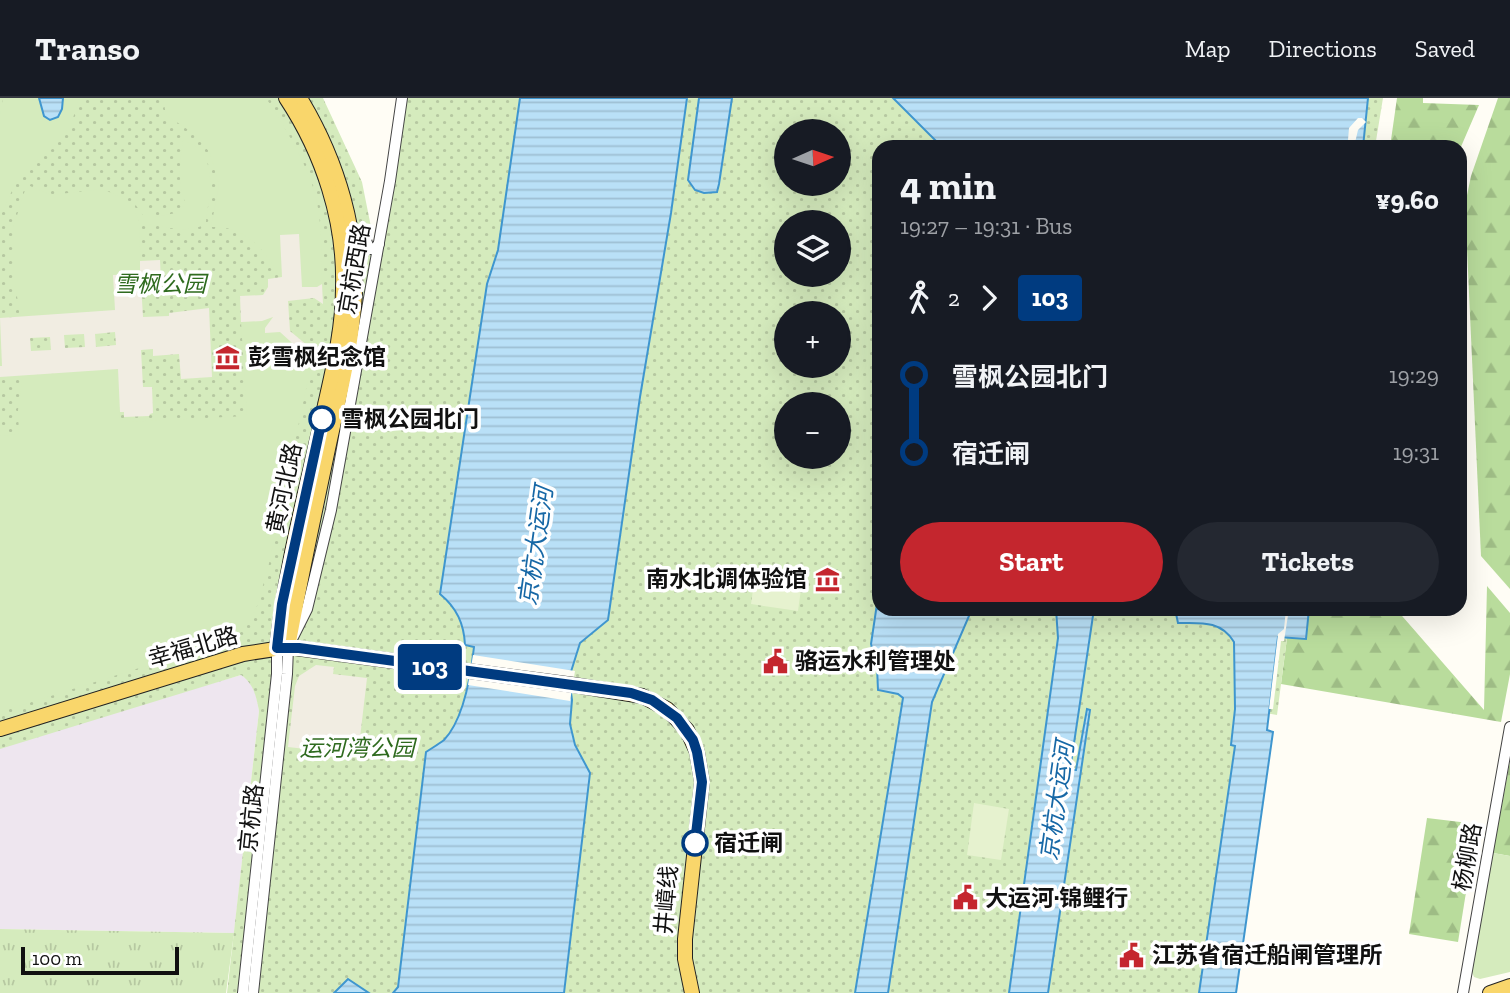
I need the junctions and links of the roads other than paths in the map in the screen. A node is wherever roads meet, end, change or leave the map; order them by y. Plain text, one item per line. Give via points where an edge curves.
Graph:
1 (286, 98) edge
2 (300, 98) edge
3 (402, 98) edge
4 (365, 237) dead end
5 (379, 244) junction
6 (283, 648) junction
7 (445, 669) joint
8 (1510, 727) edge
9 (0, 729) edge
10 (1510, 986) edge
11 (243, 993) edge
12 (253, 993) edge
13 (692, 993) edge
14 (1463, 993) edge
15 (1490, 993) edge

1 - 6 main road, 黄河北路 via 309,136 327,182 344,284 334,364 282,604
2 - 6 main road, 黄河北路 via 317,127 343,197 354,304 345,365
3 - 5 street, 京杭西路
4 - 5 street via 369,249
5 - 6 street, 京杭西路 via 331,510 307,609
6 - 7 main road, 幸福北路
6 - 9 main road, 幸福北路 via 232,658
6 - 11 street, 京杭路
6 - 12 street, 京杭路 via 287,674
7 - 13 main road, 井嶂线 via 631,693 652,700 677,718 693,740 702,782 685,939
8 - 14 street, 杨柳路
10 - 15 main road

